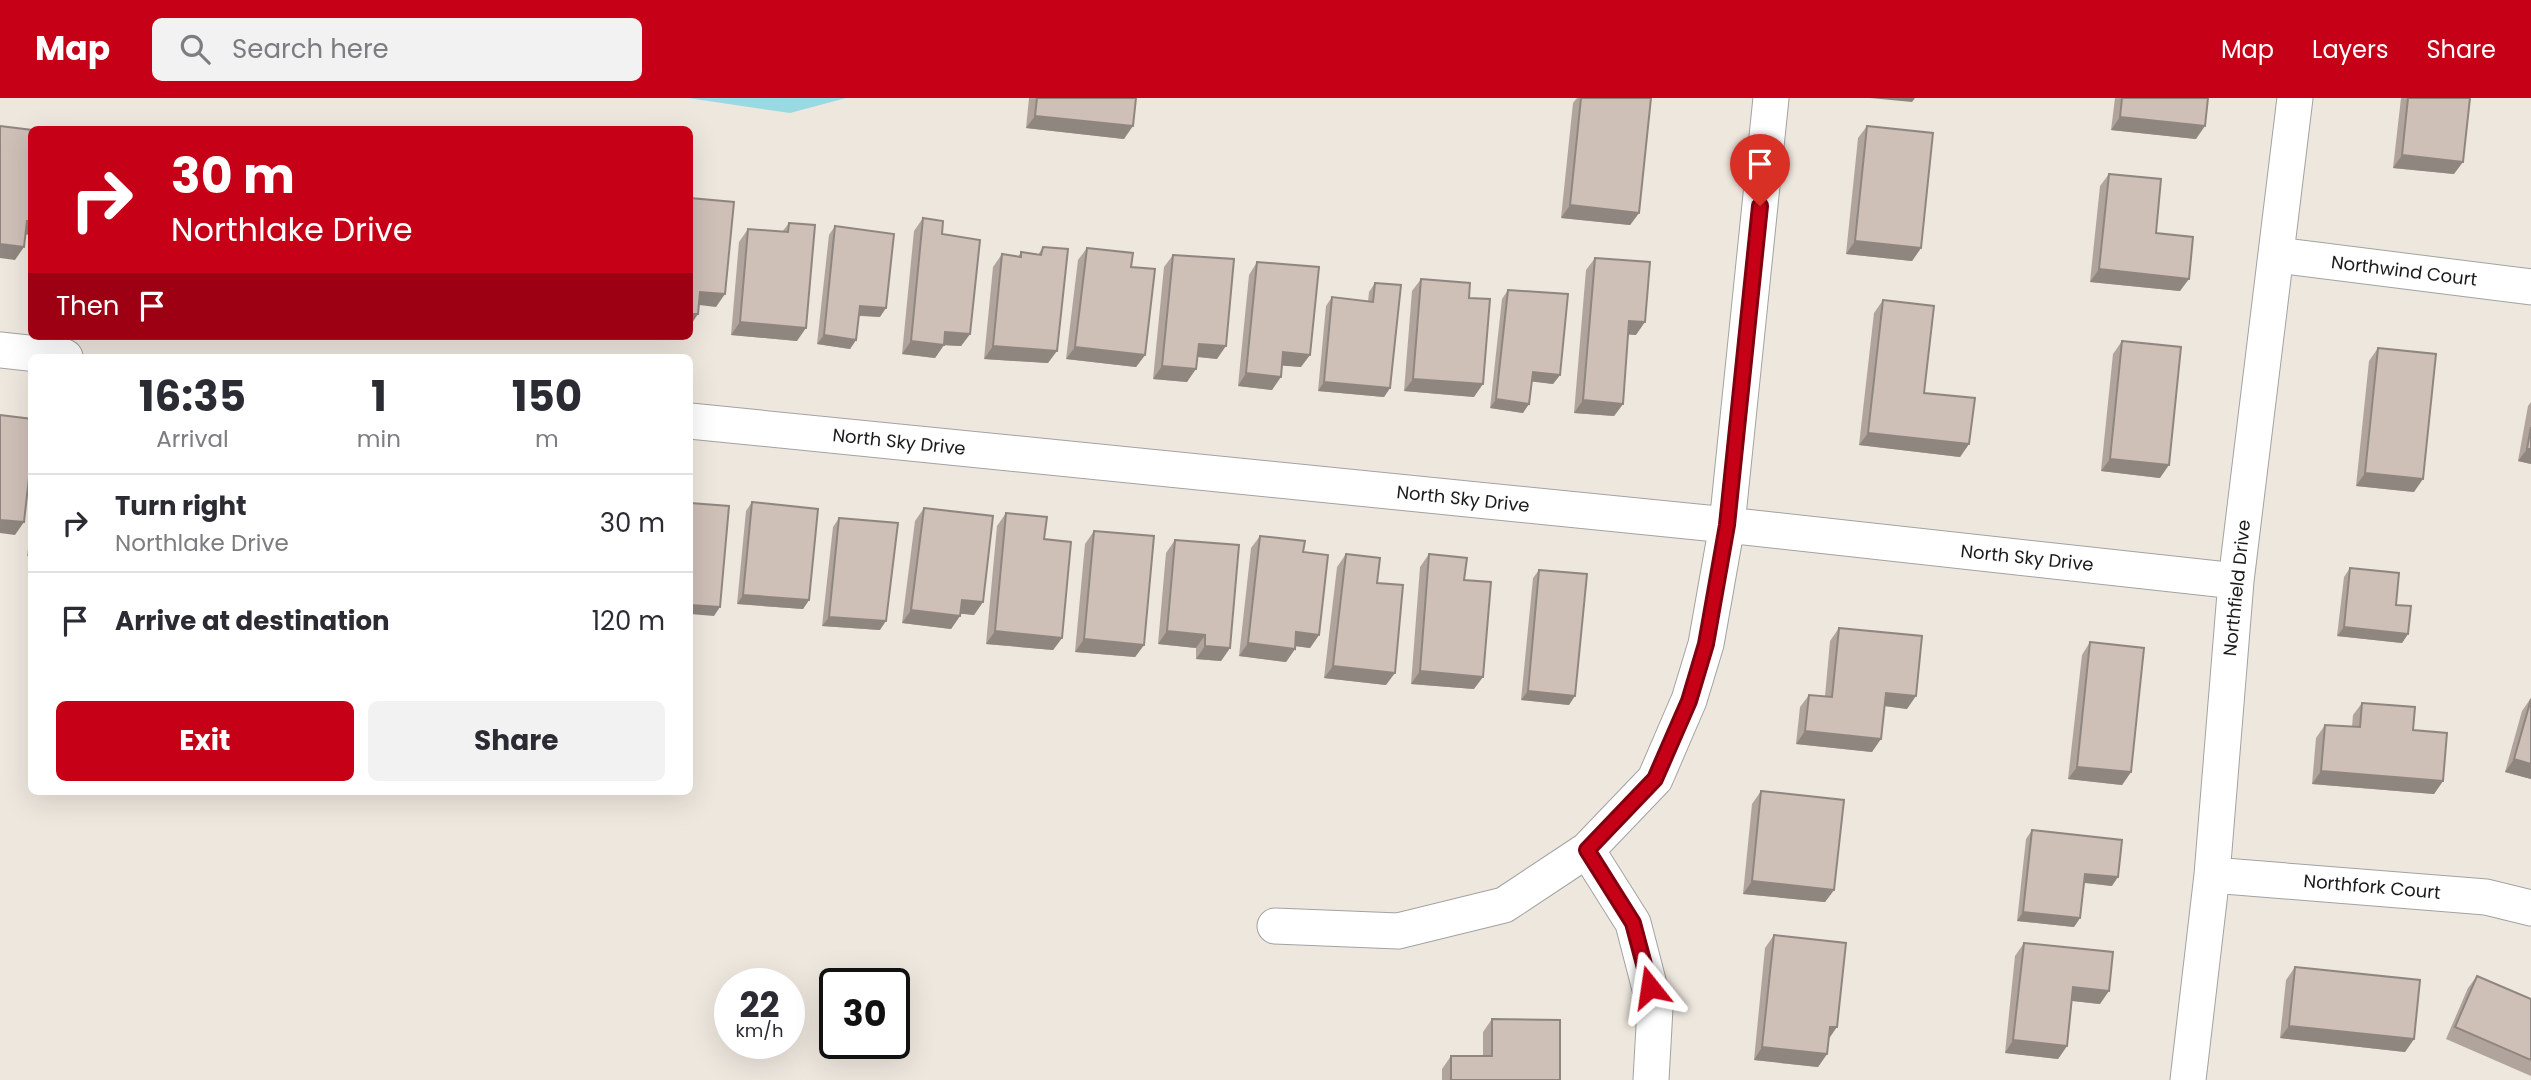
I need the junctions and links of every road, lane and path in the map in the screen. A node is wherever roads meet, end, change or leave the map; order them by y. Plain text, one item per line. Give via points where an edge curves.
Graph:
1 (1771, 98) edge
2 (2295, 98) edge
3 (2277, 255) junction
4 (2531, 287) edge
5 (0, 350) edge
6 (37, 354) edge
7 (693, 421) edge
8 (1727, 525) junction
9 (2236, 581) junction
10 (1587, 850) junction
11 (2212, 874) junction
12 (2531, 908) edge
13 (1275, 926) dead end
14 (1651, 1080) edge
15 (2188, 1080) edge

1 - 8 street
2 - 3 street, Northfield Drive
3 - 4 street, Northwind Court
3 - 9 street, Northfield Drive
5 - 6 street
7 - 8 street, North Sky Drive
8 - 9 street, North Sky Drive
8 - 10 street via 1706,644 1689,701 1655,779
9 - 11 street, Northfield Drive
10 - 13 street via 1504,905 1411,928
10 - 14 street via 1633,923 1655,1008
11 - 12 street, Northfork Court via 2486,897
11 - 15 street, Northfield Drive

